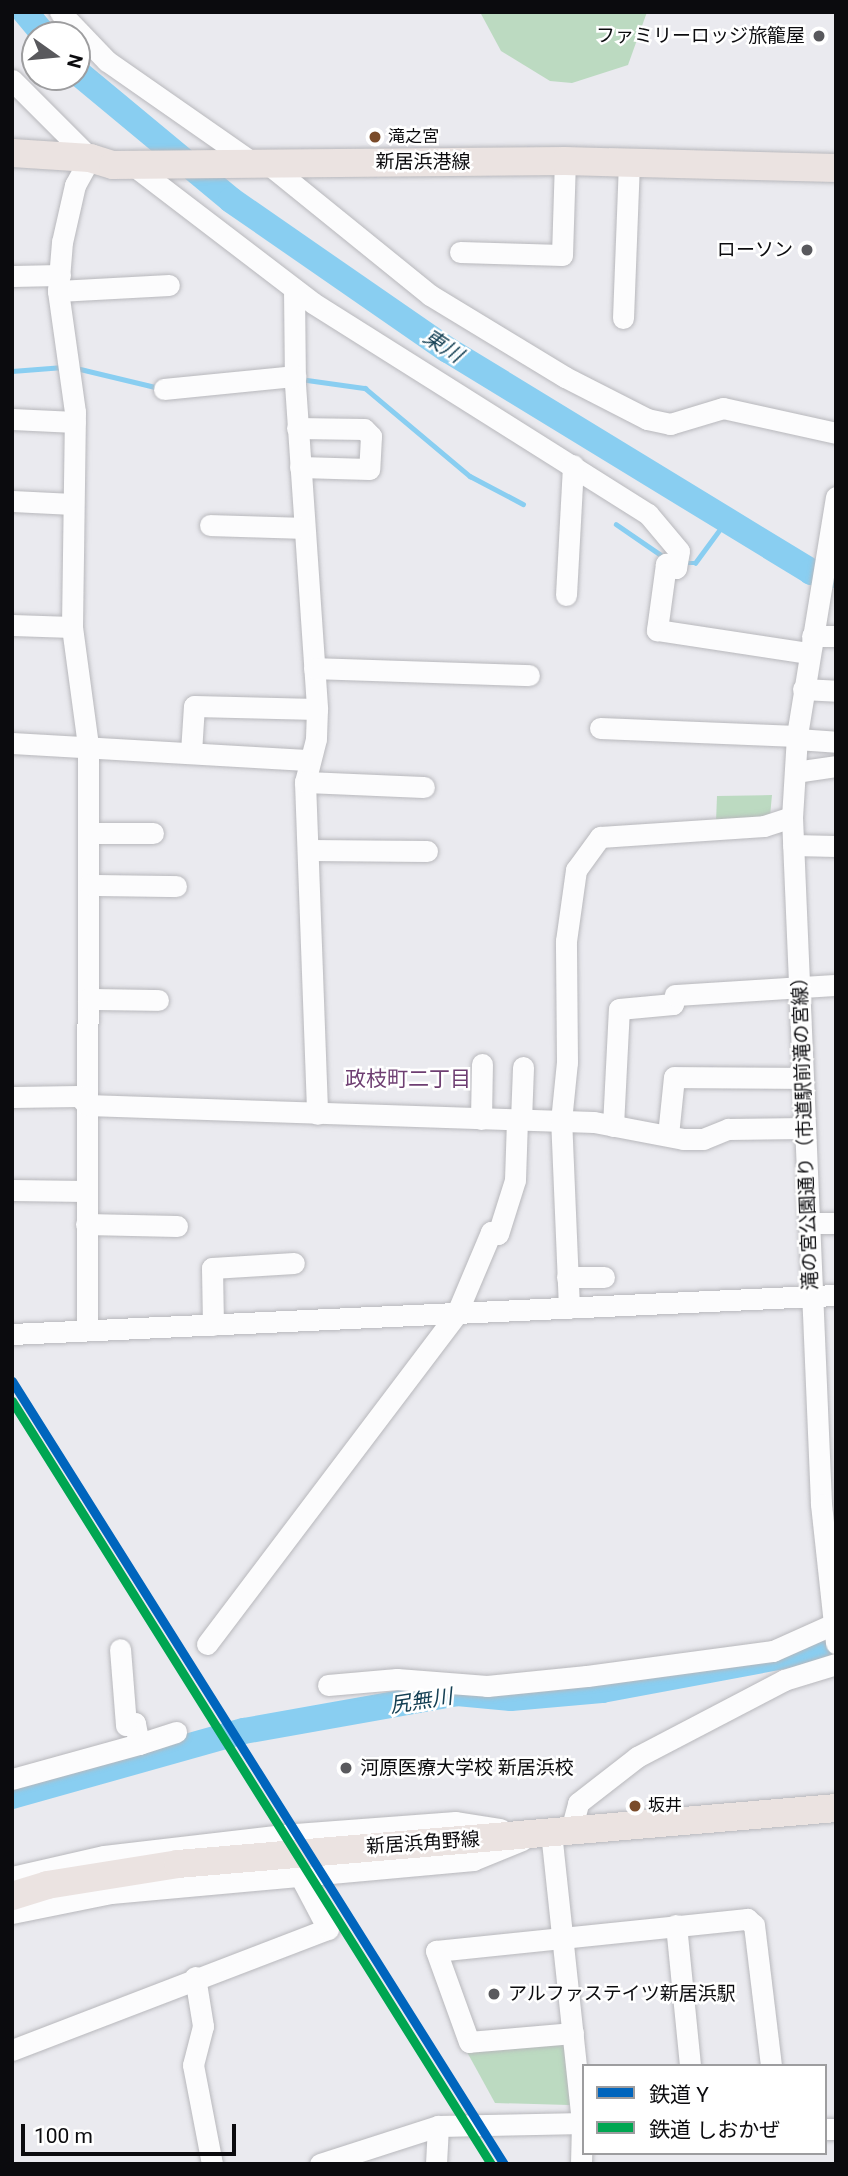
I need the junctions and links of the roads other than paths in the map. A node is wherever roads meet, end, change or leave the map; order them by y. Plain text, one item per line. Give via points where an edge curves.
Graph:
1 (60, 12) edge
2 (12, 80) edge
3 (12, 153) edge
4 (90, 158) junction
5 (565, 161) junction
6 (629, 163) junction
7 (250, 164) junction
8 (143, 166) junction
9 (836, 168) edge
10 (460, 252) dead end
11 (12, 276) edge
12 (59, 283) junction
13 (169, 285) dead end
14 (294, 289) junction
15 (623, 318) dead end
16 (295, 376) junction
17 (164, 389) dead end
18 (12, 419) edge
19 (75, 422) junction
20 (297, 428) junction
21 (836, 433) edge
22 (573, 465) junction
23 (300, 467) junction
24 (12, 501) edge
25 (73, 504) junction
26 (835, 505) edge
27 (210, 525) dead end
28 (304, 528) junction
29 (566, 595) dead end
30 (12, 625) edge
31 (72, 627) junction
32 (836, 636) edge
33 (811, 638) junction
34 (314, 668) junction
35 (529, 676) dead end
36 (803, 689) junction
37 (836, 691) edge
38 (317, 709) junction
39 (600, 729) dead end
40 (797, 738) junction
41 (836, 742) edge
42 (12, 743) edge
43 (88, 746) junction
44 (191, 752) junction
45 (307, 760) junction
46 (836, 766) edge
47 (795, 772) junction
48 (305, 782) junction
49 (424, 787) dead end
50 (792, 817) junction
51 (89, 833) junction
52 (153, 833) dead end
53 (793, 845) junction
54 (836, 846) edge
55 (310, 850) junction
56 (427, 851) dead end
57 (89, 885) junction
58 (176, 886) dead end
59 (799, 985) junction
60 (836, 985) edge
61 (88, 999) junction
62 (158, 1000) dead end
63 (482, 1064) dead end
64 (523, 1067) dead end
65 (803, 1078) junction
66 (12, 1097) edge
67 (87, 1105) junction
68 (317, 1114) junction
69 (481, 1119) junction
70 (519, 1120) junction
71 (561, 1121) junction
72 (613, 1126) junction
73 (804, 1128) junction
74 (668, 1135) junction
75 (12, 1190) edge
76 (85, 1191) junction
77 (809, 1223) junction
78 (836, 1223) edge
79 (86, 1224) junction
80 (177, 1226) dead end
81 (294, 1264) dead end
82 (567, 1277) junction
83 (604, 1277) dead end
84 (836, 1295) edge
85 (812, 1296) junction
86 (569, 1307) junction
87 (456, 1315) junction
88 (213, 1325) junction
89 (87, 1330) junction
90 (12, 1334) edge
91 (825, 1369) edge
92 (835, 1631) edge
93 (207, 1644) dead end
94 (120, 1649) dead end
95 (836, 1664) edge
96 (328, 1685) dead end
97 (176, 1732) dead end
98 (139, 1744) junction
99 (12, 1779) edge
100 (836, 1808) edge
101 (553, 1832) junction
102 (300, 1876) junction
103 (12, 1877) edge
104 (12, 1896) edge
105 (12, 1913) edge
106 (676, 1925) junction
107 (562, 1935) junction
108 (195, 1977) junction
109 (572, 2033) junction
110 (12, 2050) edge
111 (690, 2064) edge
112 (771, 2064) edge
113 (582, 2115) edge
114 (582, 2123) edge
115 (438, 2126) junction
116 (582, 2144) edge
117 (212, 2164) edge
118 (320, 2164) edge
119 (436, 2164) edge
120 (581, 2164) edge

1 - 7 street via 107,61
2 - 4 street
3 - 4 main road, 新居浜港線
4 - 8 main road, 新居浜港線
4 - 12 street via 75,185
5 - 6 main road, 新居浜港線
5 - 7 main road, 新居浜港線
5 - 10 street via 562,255
6 - 9 main road, 新居浜港線
6 - 15 street
7 - 8 main road, 新居浜港線
7 - 21 street via 430,295 565,377 647,419 670,424 723,408
8 - 14 street
11 - 12 street
12 - 13 street
12 - 19 street
14 - 16 street
14 - 22 street
16 - 17 street
16 - 20 street
18 - 19 street
19 - 25 street
20 - 23 street
20 - 23 street via 364,429 371,436 378,469
22 - 29 street
22 - 33 street via 648,514 677,559 666,564 657,630
23 - 28 street
24 - 25 street
25 - 31 street
26 - 33 street, 滝の宮公園通り（市道駅前滝の宮線）
27 - 28 street
28 - 34 street
30 - 31 street
31 - 43 street
32 - 33 street
33 - 36 street, 滝の宮公園通り（市道駅前滝の宮線）
34 - 35 street
34 - 38 street
36 - 37 street
36 - 40 street, 滝の宮公園通り（市道駅前滝の宮線）
38 - 44 street via 194,706
38 - 45 street via 316,739
39 - 40 street
40 - 41 street
40 - 47 street, 滝の宮公園通り（市道駅前滝の宮線）
42 - 43 street
43 - 44 street
43 - 51 street
44 - 45 street
45 - 48 street
46 - 47 street
47 - 50 street, 滝の宮公園通り（市道駅前滝の宮線）
48 - 49 street
48 - 55 street
50 - 53 street, 滝の宮公園通り（市道駅前滝の宮線）
50 - 71 street via 764,826 600,836 591,844 570,895 568,1062
51 - 52 street
51 - 57 street
53 - 54 street
53 - 59 street, 滝の宮公園通り（市道駅前滝の宮線）
55 - 56 street
55 - 68 street
57 - 58 street
57 - 61 street
59 - 60 street
59 - 65 street, 滝の宮公園通り（市道駅前滝の宮線）
59 - 72 street via 676,995 673,1004 619,1009
61 - 62 street
61 - 67 street
63 - 69 street
64 - 70 street
65 - 73 street, 滝の宮公園通り（市道駅前滝の宮線）
65 - 74 street via 674,1077
66 - 67 street via 79,1096
67 - 68 street
67 - 76 street
68 - 69 street
69 - 70 street
70 - 71 street
70 - 87 street via 515,1180 498,1234 491,1232
71 - 72 street
71 - 82 street
72 - 74 street
73 - 74 street via 728,1129 703,1139
73 - 77 street, 滝の宮公園通り（市道駅前滝の宮線）
75 - 76 street
76 - 79 street
77 - 78 street
77 - 85 street, 滝の宮公園通り（市道駅前滝の宮線）
79 - 80 street
79 - 89 street
81 - 88 street via 212,1268
82 - 83 street
82 - 86 street
84 - 85 street
85 - 86 street
85 - 91 street, 滝の宮公園通り（市道駅前滝の宮線）
86 - 87 street
87 - 88 street
87 - 93 street
88 - 89 street
89 - 90 street
91 - 92 street, 滝の宮公園通り（市道駅前滝の宮線）
92 - 96 street via 773,1651 587,1676 487,1686 397,1679
94 - 98 street via 125,1725 135,1723
95 - 101 street via 784,1680 636,1757 578,1802
97 - 98 street
98 - 99 street
100 - 101 main road, 新居浜角野線
101 - 102 street via 473,1860
101 - 103 street via 456,1822 282,1835 104,1856
101 - 104 main road, 新居浜角野線 via 178,1864 47,1885
101 - 107 street
102 - 105 street via 111,1893
102 - 108 street via 328,1930
106 - 107 street
106 - 111 street
106 - 112 street via 747,1919 754,1925
107 - 109 street
107 - 109 street via 436,1951 469,2042
108 - 110 street
108 - 117 street via 204,2018 193,2065
109 - 113 street
114 - 115 street
115 - 118 street
115 - 119 street
116 - 120 street

